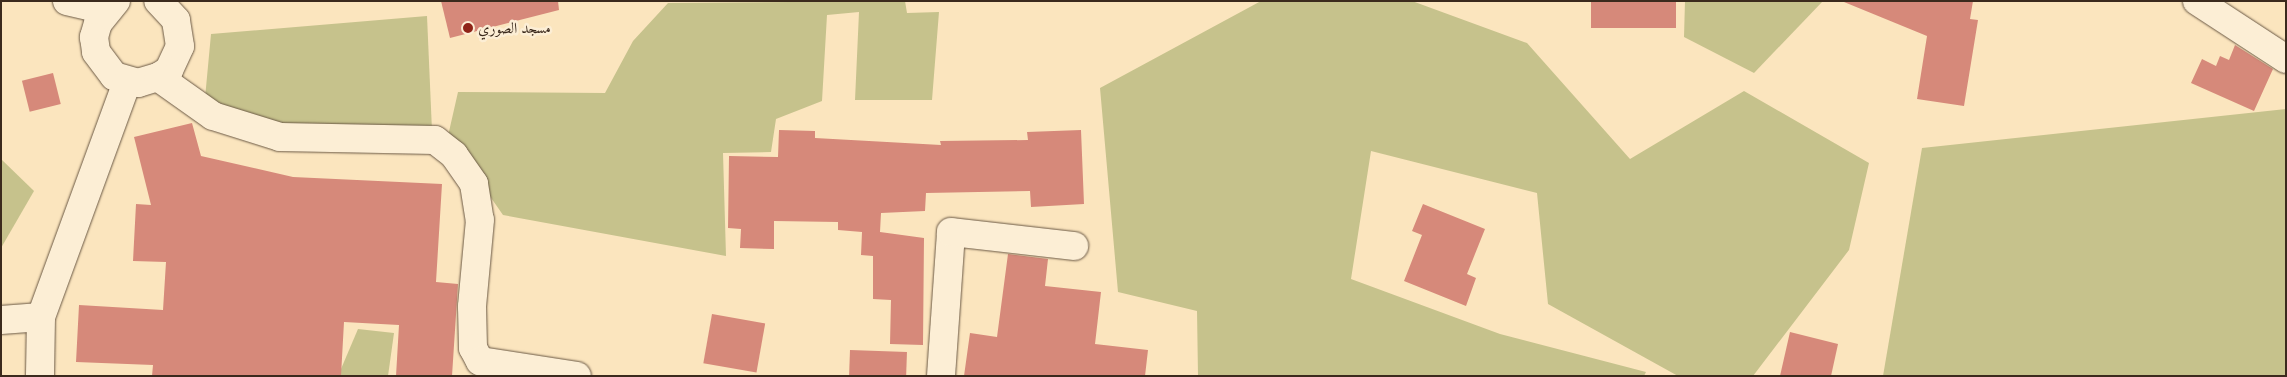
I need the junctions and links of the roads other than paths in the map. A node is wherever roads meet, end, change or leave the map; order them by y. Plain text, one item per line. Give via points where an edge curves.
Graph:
1 (67, 1) edge
2 (2197, 1) edge
3 (71, 2) edge
4 (168, 4) edge
5 (111, 6) edge
6 (2286, 59) edge
7 (158, 78) junction
8 (128, 82) junction
9 (1074, 246) dead end
10 (41, 317) junction
11 (1, 320) edge
12 (40, 376) edge
13 (577, 376) edge
14 (940, 376) edge

1 - 3 street
2 - 6 street
3 - 5 street
4 - 7 street via 180,32 180,46 169,70
5 - 8 street via 96,30 96,52 114,76
7 - 8 street
7 - 13 street via 213,116 280,137 435,140 454,155 474,184 480,220 472,307 473,348 480,361
8 - 10 street
9 - 14 street via 951,232
10 - 11 street
10 - 12 street

